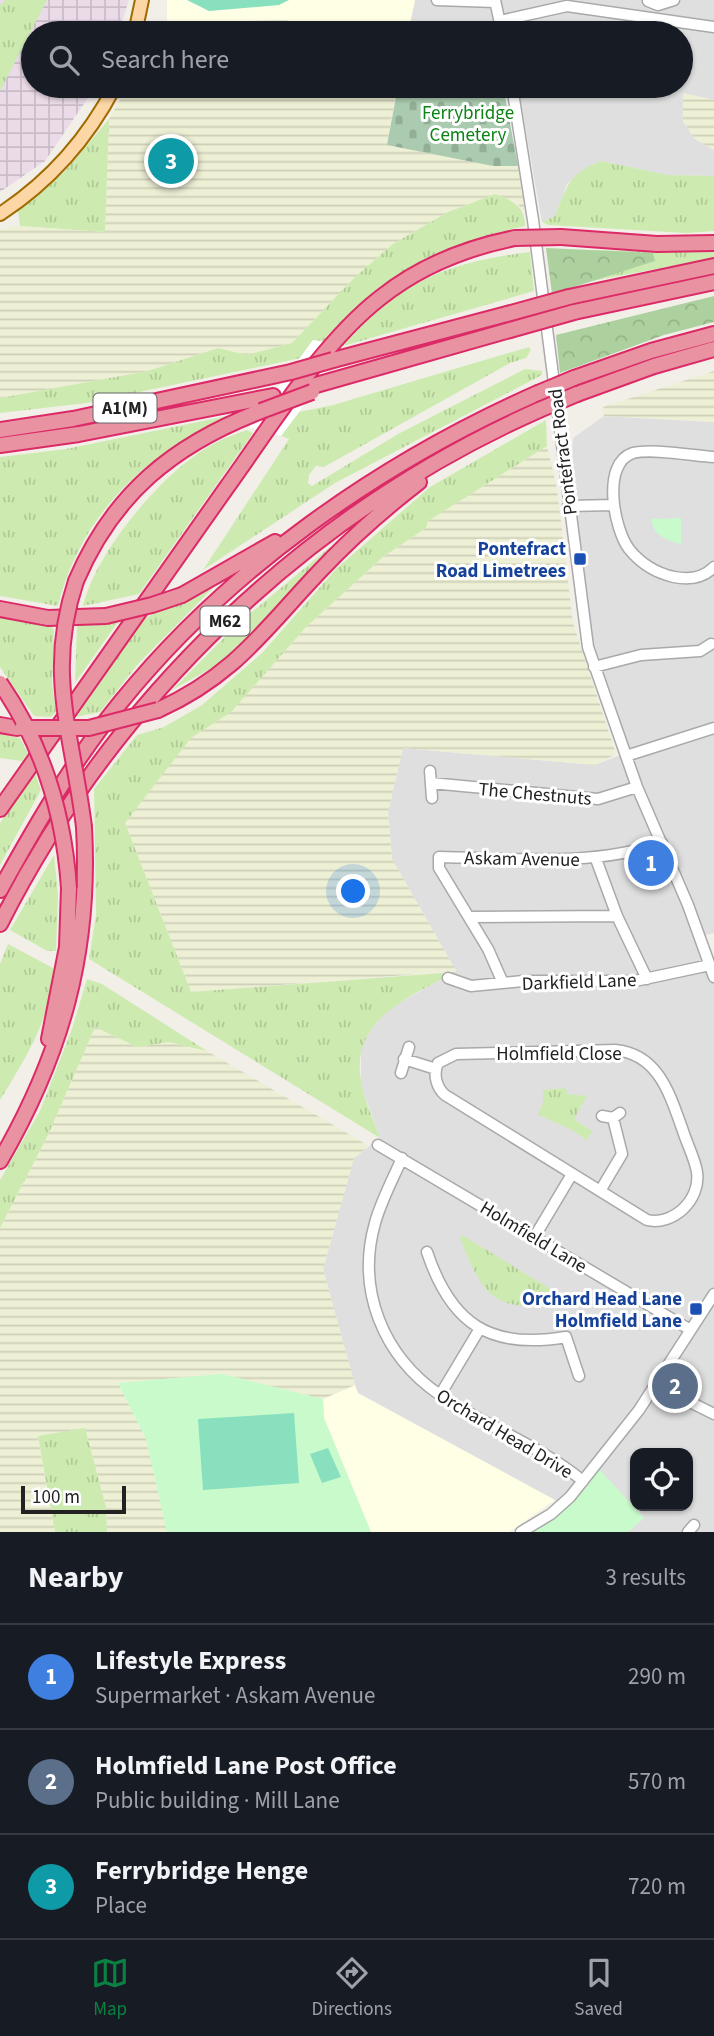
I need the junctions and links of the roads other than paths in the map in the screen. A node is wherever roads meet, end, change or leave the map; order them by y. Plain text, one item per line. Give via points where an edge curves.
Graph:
1 (142, 0) edge
2 (437, 0) edge
3 (648, 0) edge
4 (674, 0) edge
5 (495, 1) edge
6 (567, 3) edge
7 (650, 17) junction
8 (138, 21) edge
9 (500, 21) joint
10 (676, 21) edge
11 (693, 24) edge
12 (714, 27) edge
13 (108, 98) edge
14 (514, 98) edge
15 (0, 214) edge
16 (714, 243) edge
17 (714, 266) edge
18 (714, 282) edge
19 (714, 334) edge
20 (714, 349) edge
21 (314, 389) junction
22 (0, 430) edge
23 (471, 443) junction
24 (0, 445) edge
25 (714, 457) edge
26 (348, 499) junction
27 (614, 505) junction
28 (569, 506) junction
29 (714, 567) edge
30 (0, 609) edge
31 (711, 644) dead end
32 (700, 651) junction
33 (712, 657) dead end
34 (594, 667) junction
35 (0, 683) edge
36 (0, 725) edge
37 (714, 728) edge
38 (626, 756) junction
39 (430, 771) dead end
40 (431, 783) junction
41 (637, 787) junction
42 (432, 798) dead end
43 (0, 809) edge
44 (662, 843) junction
45 (596, 859) junction
46 (0, 890) edge
47 (617, 916) junction
48 (470, 917) junction
49 (0, 925) edge
50 (82, 929) junction
51 (712, 972) edge
52 (448, 978) dead end
53 (647, 979) junction
54 (503, 983) junction
55 (410, 1047) dead end
56 (43, 1058) junction
57 (404, 1059) junction
58 (436, 1069) junction
59 (401, 1073) dead end
60 (612, 1116) dead end
61 (378, 1144) dead end
62 (0, 1148) edge
63 (402, 1158) junction
64 (0, 1161) edge
65 (572, 1174) junction
66 (600, 1191) junction
67 (535, 1237) junction
68 (427, 1252) dead end
69 (714, 1294) edge
70 (689, 1329) junction
71 (479, 1330) junction
72 (579, 1376) dead end
73 (656, 1385) junction
74 (440, 1395) junction
75 (714, 1414) edge
76 (583, 1481) junction
77 (521, 1532) edge

1 - 8 main road
2 - 5 street
3 - 4 street via 658,5
3 - 7 street
5 - 9 street
6 - 7 street
6 - 9 street
7 - 10 street
11 - 12 street
13 - 15 main road via 65,159
14 - 28 street, Pontefract Road
16 - 43 highway, bridge via 515,238 463,252 414,274 379,299 334,343 266,432
17 - 22 highway, A1(M), bridge via 569,297 290,372 73,419
18 - 21 highway, A1(M), bridge via 510,330
19 - 26 highway, M62, bridge via 652,351 538,393 427,448
20 - 23 highway, M62, bridge via 577,394
21 - 24 highway, A1(M)
21 - 50 highway, bridge via 190,445 148,475 98,535 76,581 64,628 60,676 84,827
23 - 36 highway, bridge via 416,483 338,553 238,660 196,691 158,710 89,728
23 - 49 highway, M62 via 332,530 200,645 90,776
25 - 27 street via 634,453 616,470
26 - 30 highway, bridge via 181,594 152,605 106,615 48,618
26 - 46 highway, M62 via 271,553 147,671 75,763
27 - 28 street
27 - 29 street via 626,544 656,571 687,578
28 - 34 street, Pontefract Road via 583,627
31 - 32 street
32 - 33 street
32 - 34 street via 641,655
34 - 38 street, Pontefract Road
35 - 56 highway, bridge via 27,727 49,778 63,832 69,888 65,967
37 - 38 street
38 - 41 street, Pontefract Road
39 - 40 street
40 - 41 street, The Chestnuts via 598,799
40 - 42 street
41 - 44 street, Pontefract Road
44 - 45 street, Askam Avenue
44 - 51 street, Pontefract Road
45 - 47 street
45 - 48 street, Askam Avenue via 439,857 439,867
47 - 48 street
47 - 53 street
48 - 54 street, Askam Avenue
50 - 56 highway
50 - 64 highway via 78,965 50,1061
51 - 53 street, Darkfield Lane
52 - 54 street, Darkfield Lane via 471,986
53 - 54 street, Darkfield Lane
55 - 57 street
56 - 62 highway
57 - 58 street
57 - 59 street
58 - 65 street, Holmfield Close via 437,1083 445,1095
58 - 66 street, Holmfield Close via 438,1063 456,1054 615,1050 650,1064 667,1086 697,1173 694,1193 676,1216 655,1222
60 - 66 street via 622,1154
61 - 63 street, Holmfield Lane
63 - 67 street, Holmfield Lane
63 - 74 street, Orchard Head Drive via 375,1222 367,1268 377,1322 400,1360
65 - 66 street, Holmfield Close
65 - 67 street
67 - 70 street, Holmfield Lane
68 - 71 street via 446,1297
69 - 70 street
70 - 73 street
71 - 72 street via 511,1339 566,1337
71 - 74 street
73 - 75 street
73 - 76 street
74 - 76 street, Orchard Head Drive via 557,1460
76 - 77 street via 563,1505

